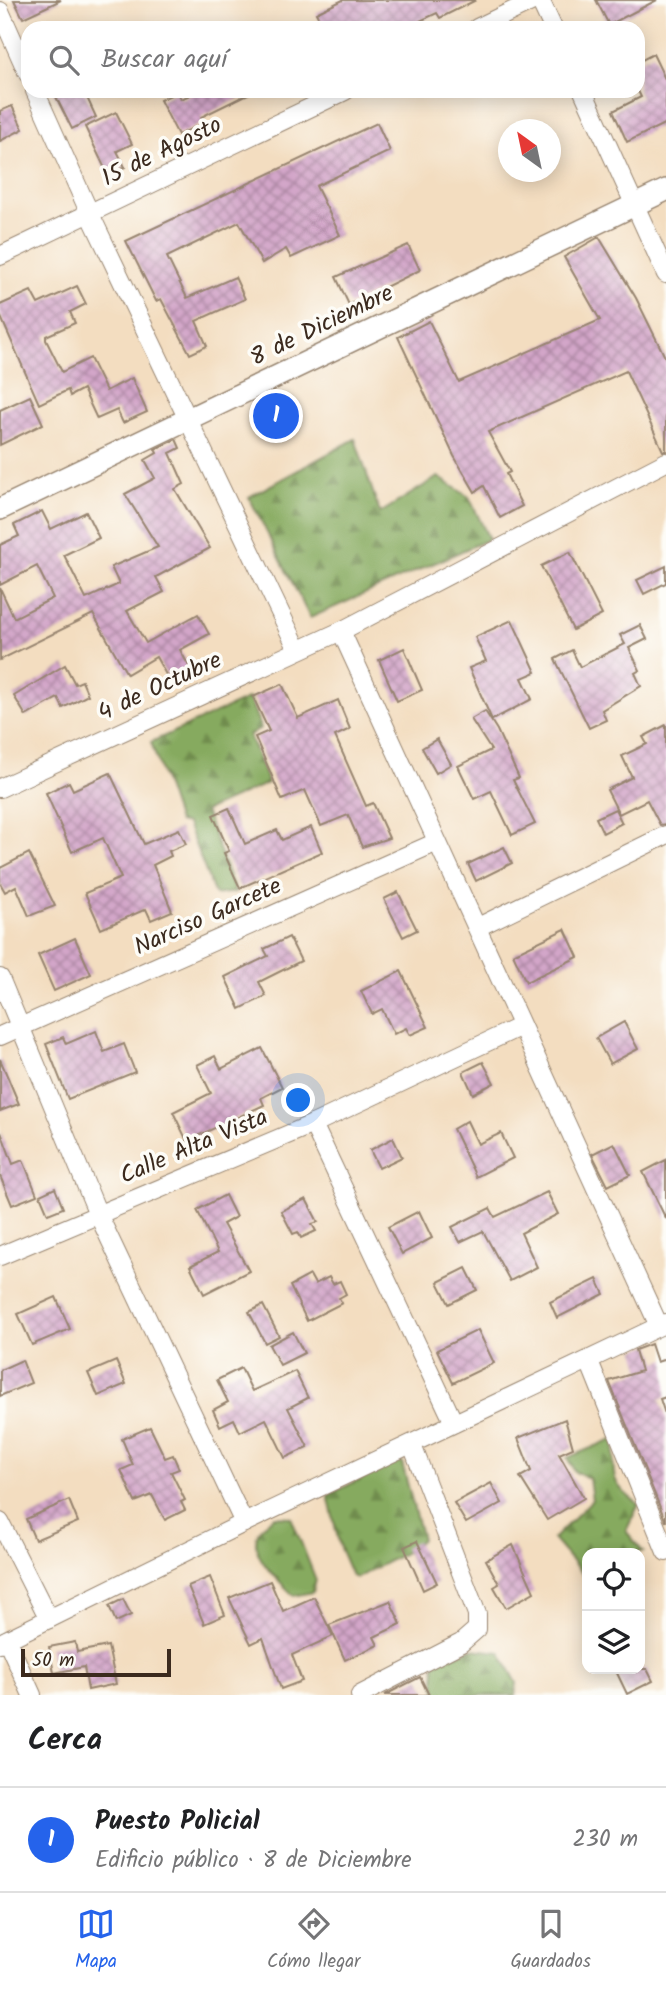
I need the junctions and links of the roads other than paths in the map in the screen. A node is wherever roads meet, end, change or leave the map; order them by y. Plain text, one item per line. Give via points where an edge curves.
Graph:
1 (538, 0) edge
2 (0, 11) edge
3 (492, 21) edge
4 (549, 21) edge
5 (21, 58) edge
6 (38, 98) edge
7 (330, 98) edge
8 (586, 98) edge
9 (666, 190) edge
10 (635, 204) junction
11 (90, 214) junction
12 (0, 256) edge
13 (666, 274) edge
14 (187, 419) junction
15 (666, 462) edge
16 (0, 509) edge
17 (341, 631) junction
18 (298, 650) junction
19 (0, 788) edge
20 (666, 835) edge
21 (437, 842) junction
22 (478, 927) junction
23 (0, 978) edge
24 (519, 1027) junction
25 (19, 1029) junction
26 (0, 1036) edge
27 (313, 1125) junction
28 (98, 1214) junction
29 (0, 1256) edge
30 (663, 1325) edge
31 (589, 1361) junction
32 (454, 1423) junction
33 (412, 1446) junction
34 (0, 1522) edge
35 (244, 1522) junction
36 (666, 1552) edge
37 (49, 1619) junction
38 (4, 1641) edge
39 (32, 1695) edge
40 (359, 1695) edge

1 - 3 street
1 - 4 street
2 - 5 street
6 - 11 street
7 - 11 street, 15 de Agosto
8 - 10 street
9 - 10 street, 8 de Diciembre
10 - 13 street
10 - 14 street, 8 de Diciembre
11 - 12 street, 15 de Agosto
11 - 14 street
14 - 16 street, 8 de Diciembre
14 - 18 street
15 - 17 street, 4 de Octubre
17 - 18 street, 4 de Octubre
17 - 21 street
18 - 19 street, 4 de Octubre
20 - 22 street
21 - 22 street
21 - 25 street, Narciso Garcete
22 - 24 street
23 - 25 street
24 - 27 street, Calle Alta Vista
24 - 30 street
25 - 26 street, Narciso Garcete
25 - 28 street
27 - 28 street, Calle Alta Vista
27 - 32 street
28 - 29 street, Calle Alta Vista
28 - 35 street
30 - 31 street
31 - 32 street
31 - 36 street
32 - 33 street
33 - 35 street
33 - 40 street via 477,1614 477,1629 461,1643
34 - 37 street
35 - 37 street
37 - 38 street
38 - 39 street

